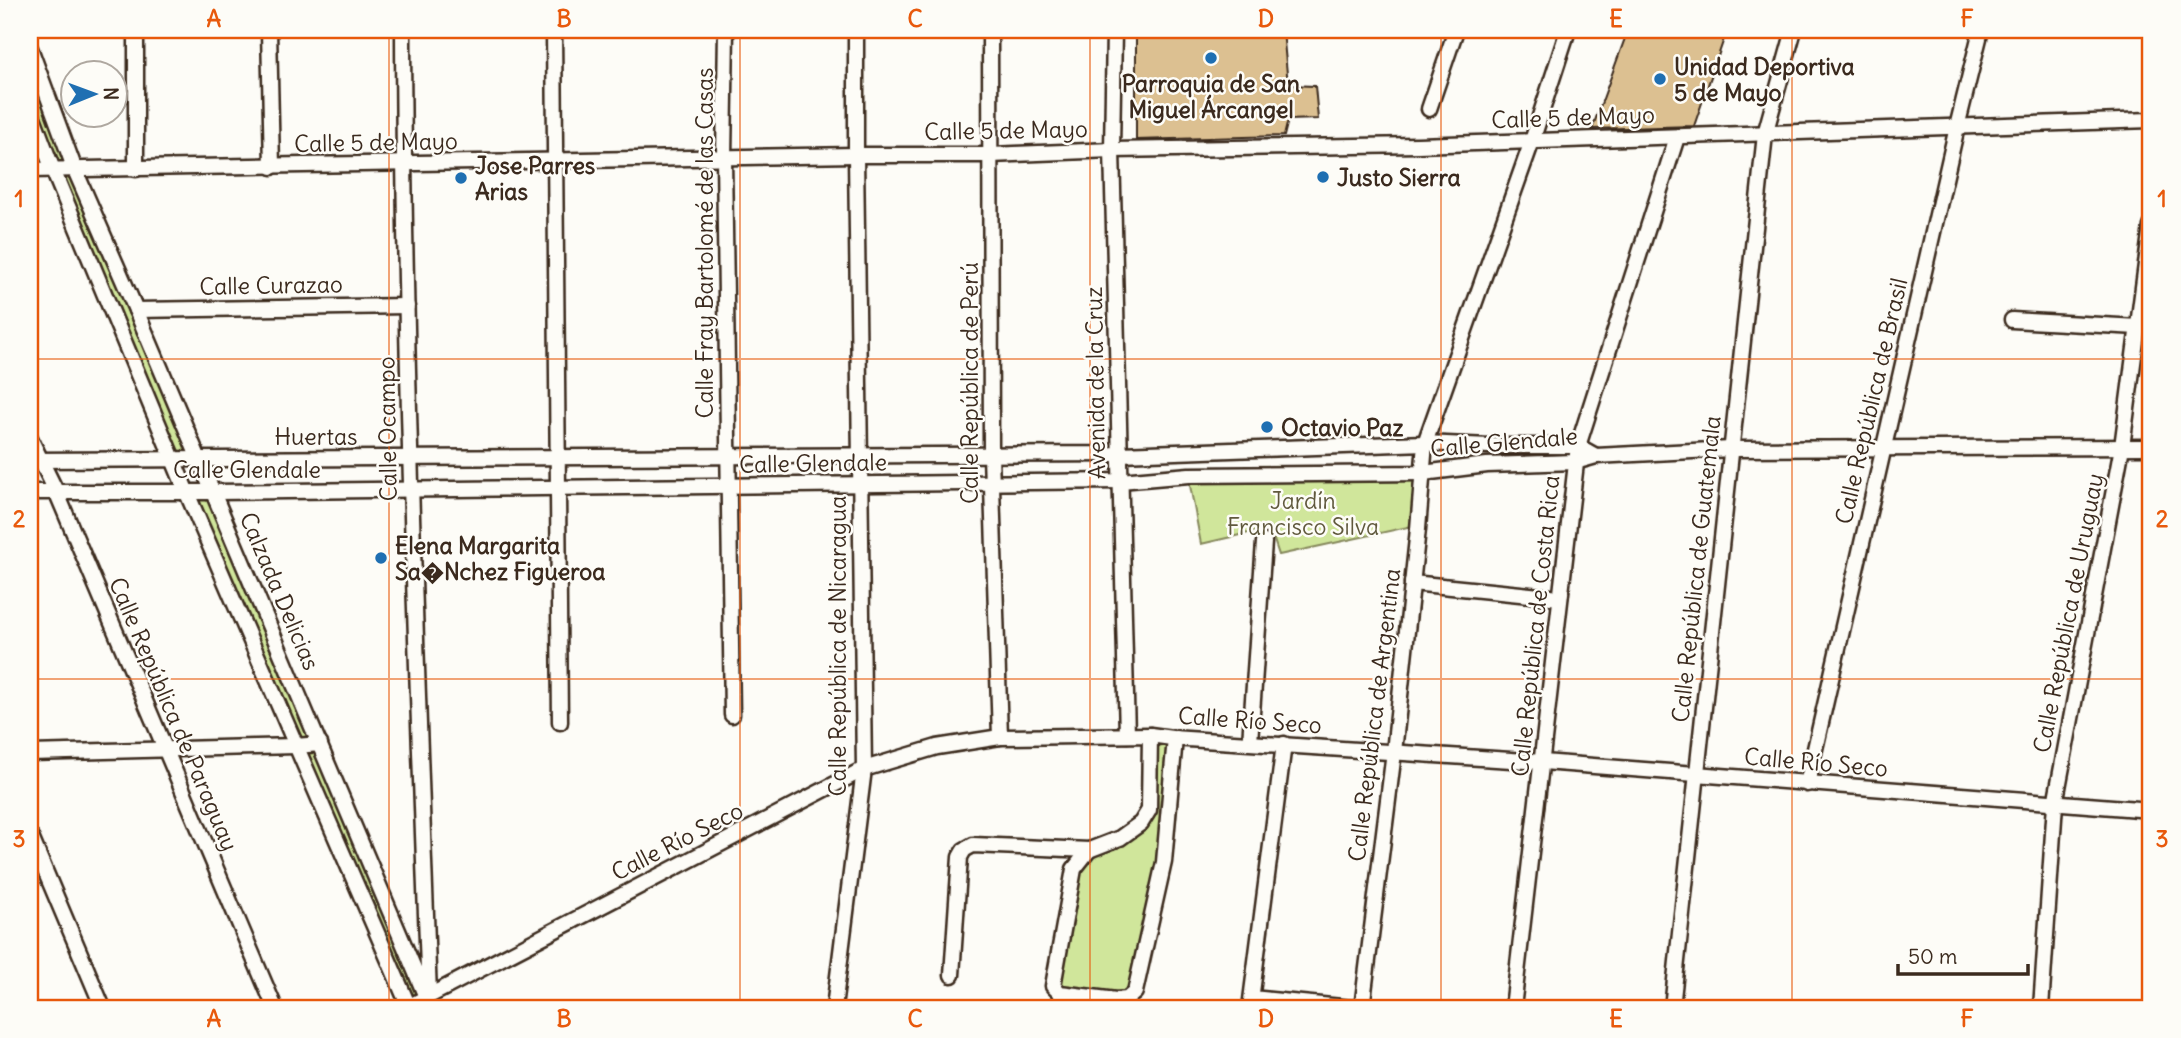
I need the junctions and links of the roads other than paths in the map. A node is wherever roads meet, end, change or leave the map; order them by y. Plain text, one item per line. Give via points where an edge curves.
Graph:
1 (136, 30) edge
2 (269, 30) edge
3 (403, 30) edge
4 (554, 30) edge
5 (726, 30) edge
6 (856, 30) edge
7 (990, 30) edge
8 (1115, 30) edge
9 (1455, 30) edge
10 (1568, 30) edge
11 (1794, 30) edge
12 (1981, 30) edge
13 (30, 48) edge
14 (30, 109) edge
15 (1429, 109) dead end
16 (2151, 120) edge
17 (1957, 127) junction
18 (1765, 134) junction
19 (1677, 137) junction
20 (1532, 141) junction
21 (1112, 150) junction
22 (856, 155) junction
23 (990, 155) junction
24 (724, 158) junction
25 (555, 161) junction
26 (404, 164) junction
27 (272, 167) junction
28 (136, 169) junction
29 (30, 170) edge
30 (53, 170) junction
31 (75, 170) junction
32 (2151, 226) edge
33 (407, 306) junction
34 (136, 310) junction
35 (2012, 320) dead end
36 (2138, 327) junction
37 (30, 438) edge
38 (1425, 443) junction
39 (1578, 446) junction
40 (2122, 447) junction
41 (2151, 447) edge
42 (1731, 449) junction
43 (1884, 449) junction
44 (1120, 454) junction
45 (859, 455) junction
46 (992, 455) junction
47 (729, 456) junction
48 (1596, 456) junction
49 (410, 458) junction
50 (559, 458) junction
51 (34, 460) edge
52 (173, 460) junction
53 (200, 460) junction
54 (1575, 463) junction
55 (1423, 473) junction
56 (1120, 481) junction
57 (992, 483) junction
58 (860, 486) junction
59 (729, 487) junction
60 (559, 489) junction
61 (411, 490) junction
62 (56, 491) junction
63 (30, 492) edge
64 (214, 492) junction
65 (187, 493) junction
66 (1264, 542) dead end
67 (1412, 583) junction
68 (1560, 598) junction
69 (732, 715) dead end
70 (560, 722) dead end
71 (1150, 735) junction
72 (1127, 736) junction
73 (1000, 737) junction
74 (1175, 738) junction
75 (1250, 742) junction
76 (320, 744) junction
77 (1284, 744) junction
78 (296, 746) junction
79 (164, 750) junction
80 (1394, 752) junction
81 (30, 754) edge
82 (1543, 762) junction
83 (864, 769) junction
84 (1697, 775) junction
85 (1807, 784) junction
86 (2055, 804) junction
87 (1149, 810) junction
88 (2151, 810) edge
89 (1167, 811) junction
90 (30, 835) edge
91 (1089, 850) junction
92 (952, 975) dead end
93 (427, 996) junction
94 (1251, 1003) edge
95 (408, 1007) edge
96 (103, 1008) edge
97 (275, 1008) edge
98 (834, 1008) edge
99 (1352, 1008) edge
100 (1362, 1008) edge
101 (1513, 1008) edge
102 (1672, 1008) edge
103 (2041, 1008) edge

1 - 28 street
2 - 27 street
3 - 26 street, Calle Ocampo
4 - 25 street
5 - 24 street, Calle Fray Bartolomé de las Casas
6 - 22 street, Calle República de Nicaragua
7 - 23 street, Calle República de Perú
8 - 21 street, Avenida de la Cruz
9 - 15 street
10 - 20 street, Calle República de Argentina
11 - 18 street, Calle República de Guatemala
12 - 17 street, Calle República de Brasil
13 - 31 street, Calzada Delicias
14 - 30 street, Calzada Delicias
16 - 17 street, Calle 5 de Mayo
17 - 18 street, Calle 5 de Mayo
17 - 43 street, Calle República de Brasil
18 - 19 street, Calle 5 de Mayo
18 - 42 street, Calle República de Guatemala
19 - 20 street, Calle 5 de Mayo
19 - 39 street, Calle República de Costa Rica
20 - 21 street, Calle 5 de Mayo
20 - 38 street, Calle República de Argentina
21 - 23 street, Calle 5 de Mayo
21 - 44 street, Avenida de la Cruz
22 - 23 street, Calle 5 de Mayo
22 - 24 street, Calle 5 de Mayo
22 - 45 street, Calle República de Nicaragua
23 - 46 street, Calle República de Perú
24 - 25 street, Calle 5 de Mayo
24 - 47 street, Calle Fray Bartolomé de las Casas
25 - 26 street, Calle 5 de Mayo
25 - 50 street
26 - 27 street, Calle 5 de Mayo
26 - 33 street, Calle Ocampo
27 - 28 street, Calle 5 de Mayo
28 - 31 street, Calle 5 de Mayo
29 - 30 street, Calle 5 de Mayo
30 - 31 street, Calle 5 de Mayo
30 - 52 street, Calzada Delicias
31 - 34 street, Calzada Delicias
32 - 36 street, Calle República de Uruguay
33 - 34 street, Calle Curazao
33 - 49 street, Calle Ocampo
34 - 53 street, Calzada Delicias
35 - 36 street
36 - 40 street, Calle República de Uruguay
37 - 51 street, Calle República de Paraguay
38 - 39 street, Calle Glendale
38 - 44 street, Calle Glendale
38 - 55 street, Calle República de Argentina
39 - 48 street, Calle Glendale
39 - 54 street, Calle República de Costa Rica
40 - 41 street, Calle Glendale
40 - 43 street, Calle Glendale
40 - 86 street, Calle República de Uruguay
42 - 43 street, Calle Glendale
42 - 48 street, Calle Glendale
42 - 84 street, Calle República de Guatemala
43 - 85 street, Calle República de Brasil
44 - 46 street, Calle Glendale
44 - 56 street, Avenida de la Cruz
45 - 46 street, Calle Glendale
45 - 47 street, Calle Glendale
45 - 58 street, Calle República de Nicaragua
46 - 57 street, Calle República de Perú
47 - 50 street, Huertas
47 - 59 street, Calle Fray Bartolomé de las Casas
48 - 54 street, Calle Glendale
49 - 50 street, Huertas
49 - 53 street, Huertas
49 - 61 street, Calle Ocampo
50 - 60 street
51 - 52 street, Huertas
51 - 62 street, Calle República de Paraguay
52 - 53 street, Huertas
52 - 65 street, Calzada Delicias
53 - 64 street, Calzada Delicias
54 - 55 street, Calle Glendale via 1487,465
54 - 68 street, Calle República de Costa Rica
55 - 56 street, Calle Glendale via 1189,475
55 - 67 street, Calle República de Argentina
56 - 57 street, Calle Glendale
56 - 72 street, Avenida de la Cruz
57 - 58 street, Calle Glendale
57 - 73 street, Calle República de Perú
58 - 59 street, Calle Glendale
58 - 83 street, Calle República de Nicaragua
59 - 60 street, Calle Glendale
59 - 69 street, Calle Fray Bartolomé de las Casas
60 - 61 street, Calle Glendale
60 - 70 street
61 - 64 street, Calle Glendale
61 - 93 street, Calle Ocampo
62 - 63 street, Calle Glendale
62 - 65 street, Calle Glendale
62 - 79 street, Calle República de Paraguay
64 - 65 street, Calle Glendale
64 - 76 street, Calzada Delicias
65 - 78 street, Calzada Delicias
66 - 75 street
67 - 68 street
67 - 80 street, Calle República de Argentina
68 - 82 street, Calle República de Costa Rica
71 - 72 street, Calle Río Seco
71 - 74 street, Calle Río Seco
71 - 87 street
72 - 73 street, Calle Río Seco
73 - 83 street, Calle Río Seco via 937,747
74 - 75 street, Calle Río Seco
74 - 89 street
75 - 77 street, Calle Río Seco
76 - 78 street
76 - 93 street, Calzada Delicias
77 - 80 street, Calle Río Seco
77 - 94 street
78 - 79 street
78 - 95 street, Calzada Delicias
79 - 81 street
79 - 97 street, Calle República de Paraguay
80 - 82 street, Calle Río Seco
80 - 100 street, Calle República de Argentina
82 - 84 street, Calle Río Seco
82 - 101 street, Calle República de Costa Rica
83 - 93 street, Calle Río Seco
83 - 98 street, Calle República de Nicaragua
84 - 85 street, Calle Río Seco
84 - 102 street, Calle República de Guatemala
85 - 86 street, Calle Río Seco
86 - 88 street, Calle Río Seco
86 - 103 street, Calle República de Uruguay
87 - 89 street
87 - 91 street via 1141,823 1120,838
89 - 91 street via 1164,862 1135,992 1127,999 1060,993 1053,986 1073,869
90 - 96 street
91 - 92 street via 973,845 964,850
93 - 95 street, Calle Río Seco
94 - 99 street

